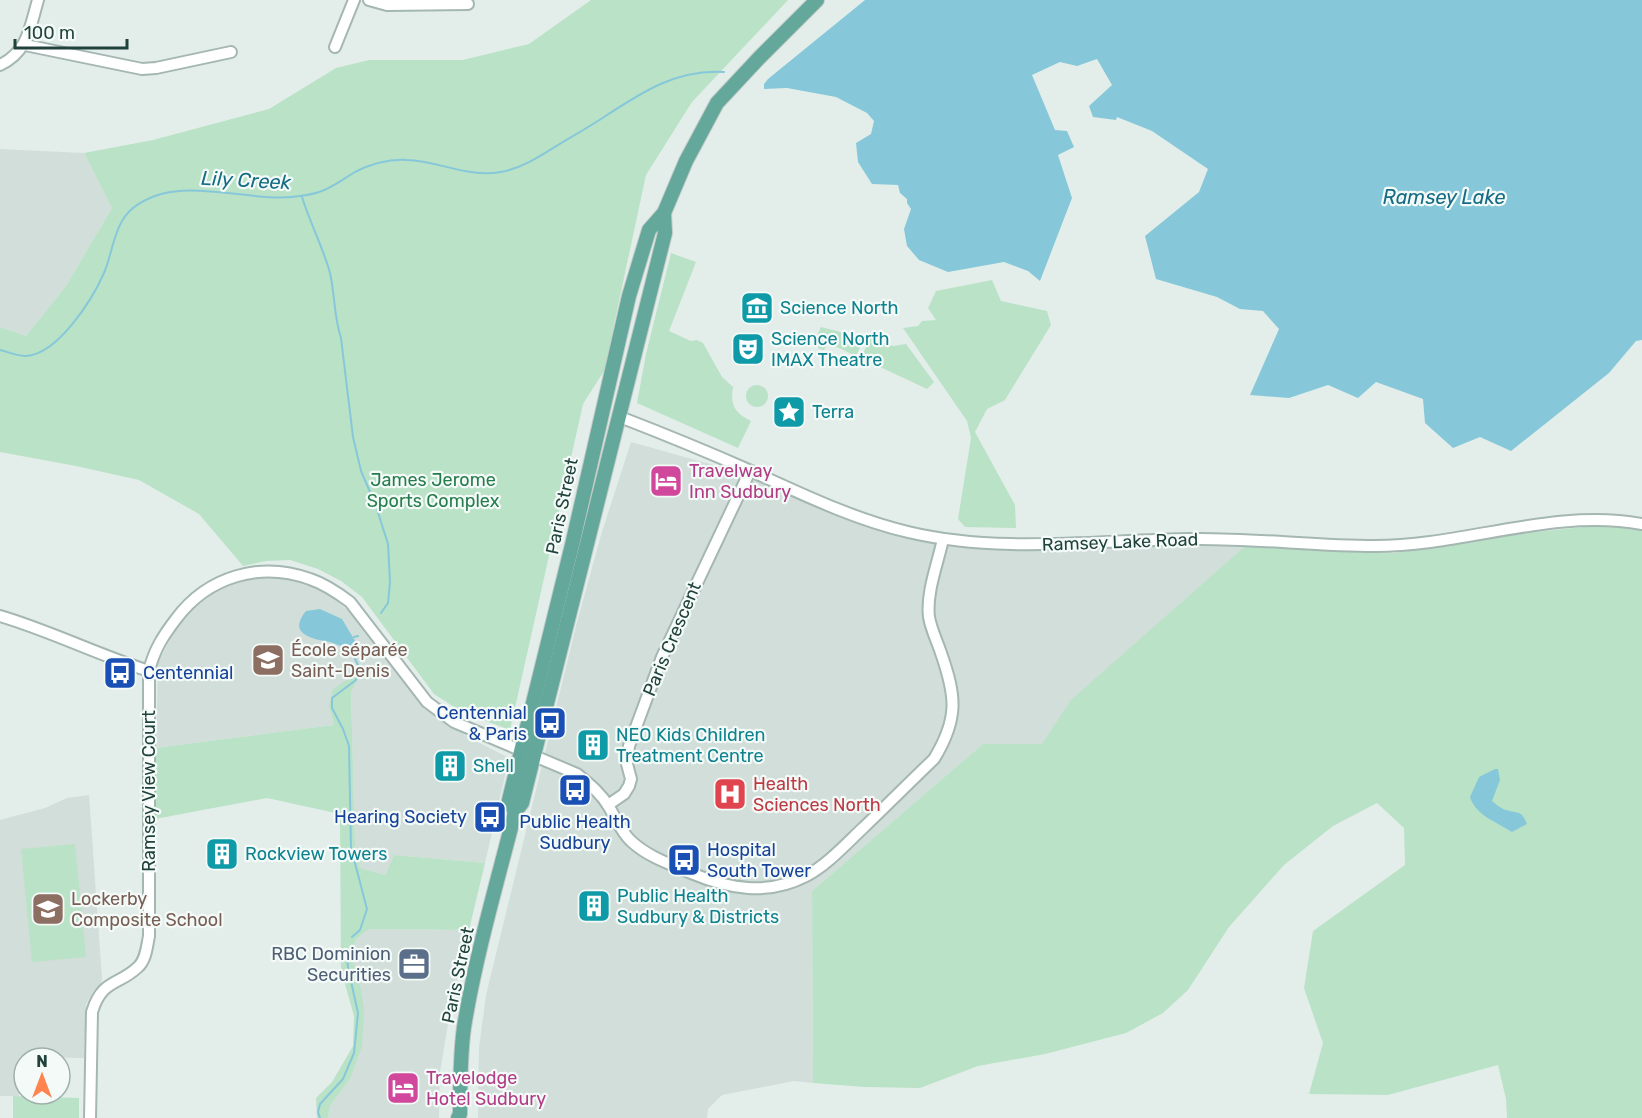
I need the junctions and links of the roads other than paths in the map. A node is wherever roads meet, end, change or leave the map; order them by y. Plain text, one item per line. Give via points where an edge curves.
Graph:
1 (38, 0) edge
2 (354, 0) edge
3 (369, 0) edge
4 (816, 0) edge
5 (468, 4) dead end
6 (25, 45) junction
7 (335, 47) dead end
8 (231, 52) dead end
9 (0, 65) edge
10 (664, 213) junction
11 (649, 230) junction
12 (620, 417) junction
13 (597, 430) junction
14 (750, 471) junction
15 (1642, 524) edge
16 (943, 539) junction
17 (0, 616) edge
18 (149, 671) junction
19 (528, 752) junction
20 (608, 805) junction
21 (460, 1117) edge
22 (90, 1118) edge

1 - 6 street
2 - 7 street
3 - 5 street via 387,5
4 - 10 main road, Paris Street via 717,103 686,160
6 - 8 street via 142,69
6 - 9 street
10 - 11 main road, Paris Street
10 - 12 main road, Paris Street via 665,233
11 - 12 main road via 615,398
11 - 13 main road, Paris Street
12 - 13 main road via 604,421
12 - 14 street, Ramsey Lake Road
12 - 19 main road, Paris Street
13 - 19 main road, Paris Street
14 - 16 street, Ramsey Lake Road via 858,518
14 - 20 street, Paris Crescent via 662,657 629,746 629,786
15 - 16 street, Ramsey Lake Road via 1571,521 1376,546 1192,539 1029,545
16 - 20 street via 929,616 953,699 954,715 948,733 934,759 827,861 806,876 786,883 762,888 730,887 641,849 629,840
17 - 18 street
18 - 19 street via 159,641 185,606 204,591 243,574 266,570 289,573 312,579 350,602 427,702 454,722
18 - 22 street, Ramsey View Court via 149,936 139,967 96,997 92,1014
19 - 20 street via 577,774
19 - 21 main road, Paris Street via 522,803 515,812 464,1026

